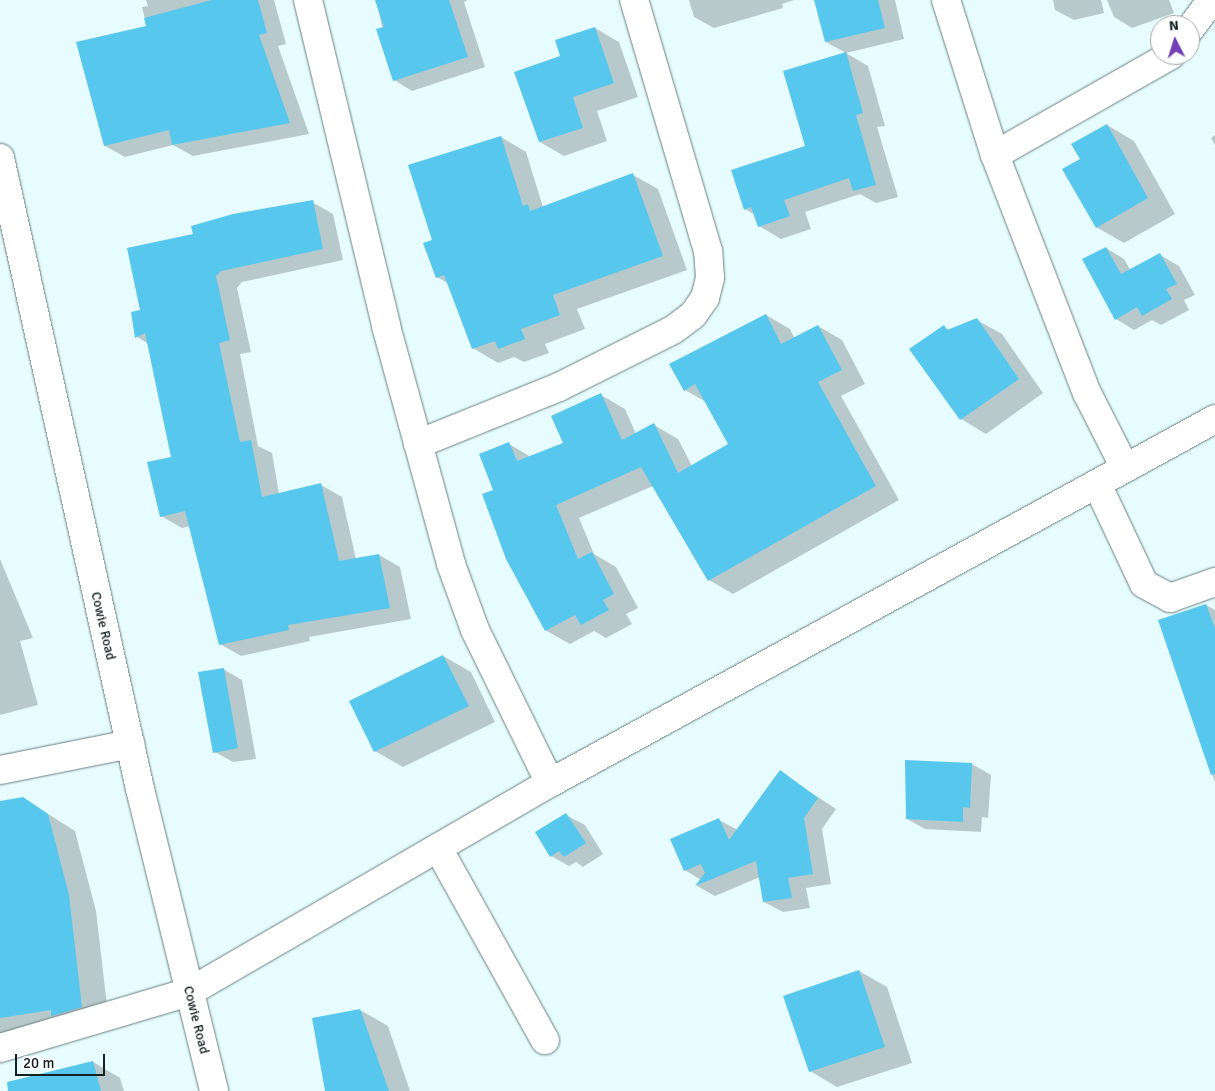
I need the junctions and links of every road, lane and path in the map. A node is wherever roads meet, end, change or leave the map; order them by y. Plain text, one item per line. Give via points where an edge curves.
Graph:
1 (308, 0) edge
2 (634, 0) edge
3 (946, 0) edge
4 (1212, 0) edge
5 (1200, 16) edge
6 (1152, 65) edge
7 (995, 155) junction
8 (0, 158) edge
9 (1215, 419) edge
10 (418, 444) junction
11 (1125, 468) junction
12 (1097, 484) junction
13 (1215, 582) edge
14 (130, 744) junction
15 (0, 770) edge
16 (550, 783) junction
17 (438, 848) junction
18 (189, 992) junction
19 (545, 1040) dead end
20 (0, 1048) edge
21 (214, 1091) edge

1 - 10 street
2 - 10 street via 708,251 710,278 705,298 693,315 673,330 559,387
3 - 7 street
4 - 5 street
6 - 7 street
7 - 11 street via 1087,393
8 - 14 street, Cowie Road
9 - 11 street
10 - 16 street via 451,564 475,630
11 - 12 street
12 - 13 street via 1144,584 1170,598
12 - 16 street
14 - 15 street
14 - 18 street, Cowie Road
16 - 17 street
17 - 18 street
17 - 19 street
18 - 20 street
18 - 21 street, Cowie Road

